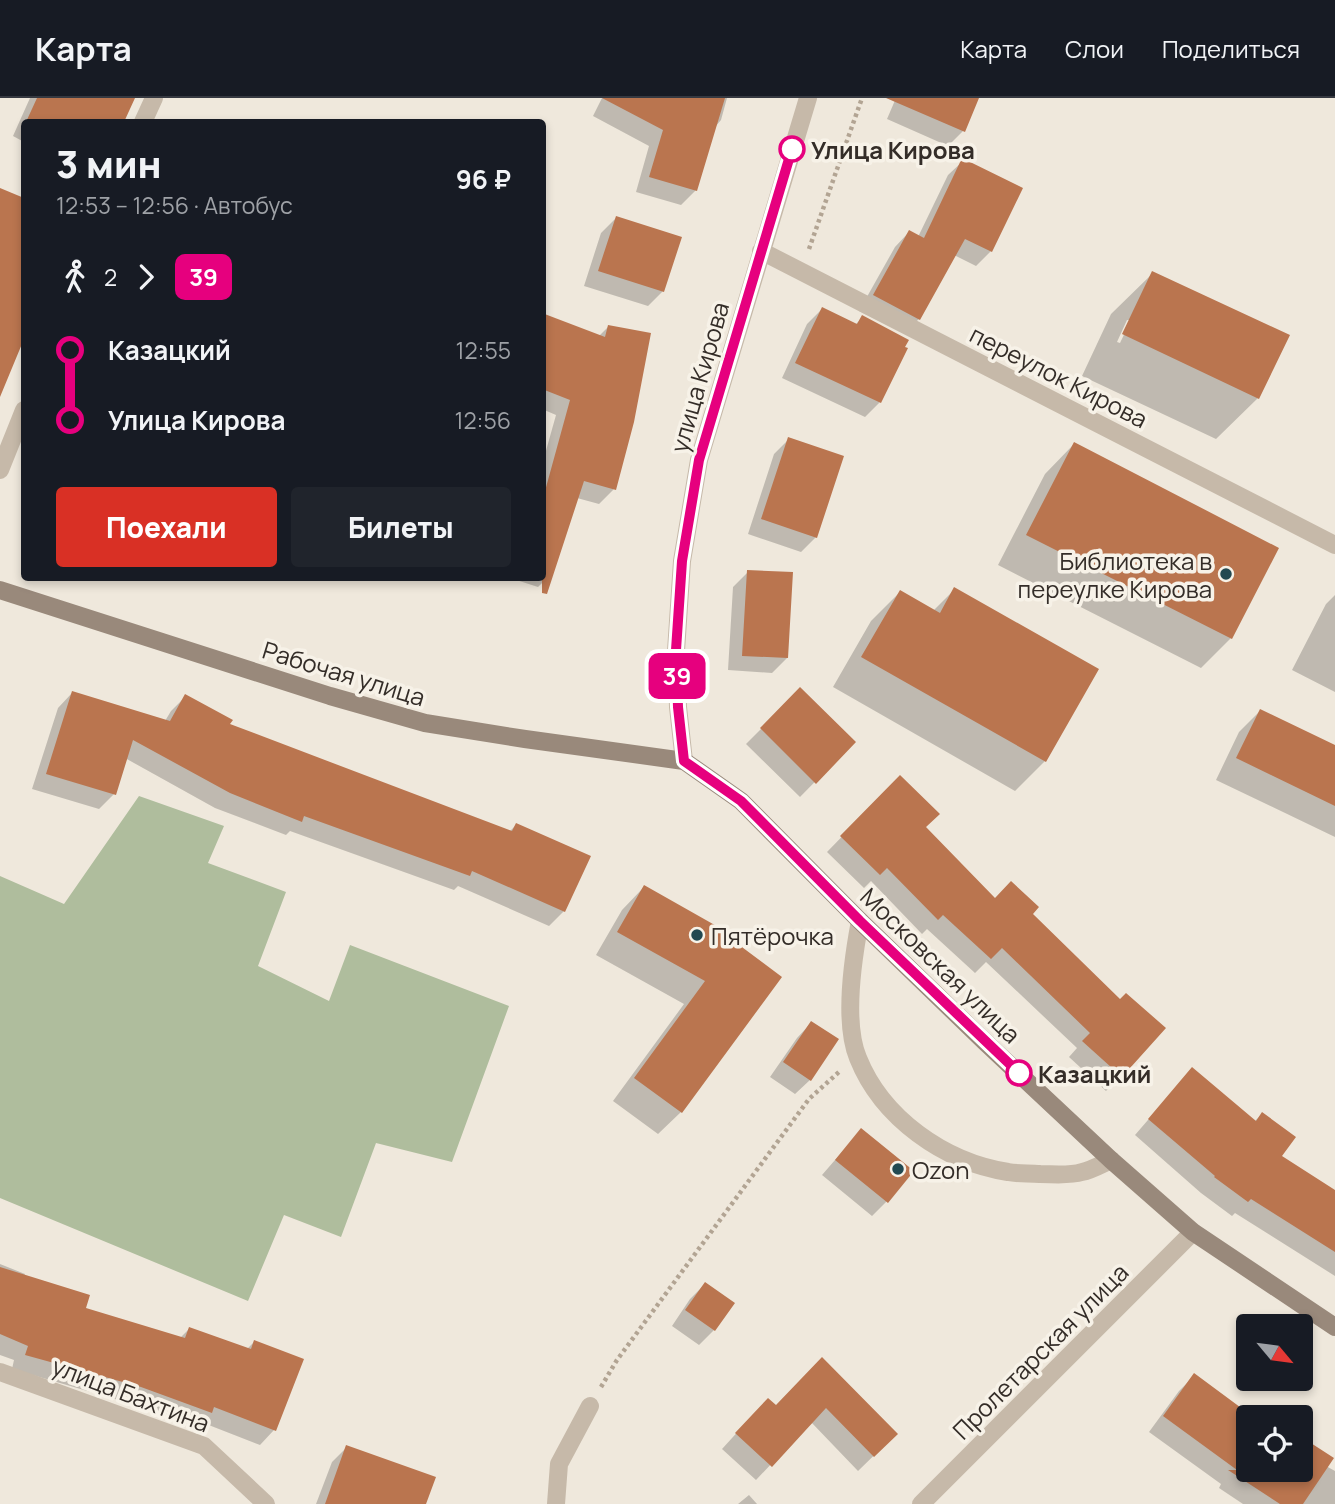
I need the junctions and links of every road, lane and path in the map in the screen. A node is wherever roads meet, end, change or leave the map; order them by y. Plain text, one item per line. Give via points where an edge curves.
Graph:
1 (153, 98) edge
2 (808, 98) edge
3 (862, 98) edge
4 (144, 119) edge
5 (761, 251) junction
6 (801, 271) junction
7 (21, 418) edge
8 (0, 470) edge
9 (1335, 545) edge
10 (0, 590) edge
11 (684, 761) junction
12 (860, 921) junction
13 (857, 1056) junction
14 (1111, 1160) junction
15 (1194, 1232) junction
16 (1335, 1327) edge
17 (0, 1372) edge
18 (590, 1406) joint
19 (266, 1504) edge
20 (556, 1504) edge
21 (921, 1504) edge

1 - 4 street
2 - 5 street, улица Кирова
3 - 6 path
5 - 6 street, переулок Кирова
5 - 11 street, улица Кирова via 699,460 682,561 676,650
6 - 9 street, переулок Кирова
7 - 8 street
10 - 11 street, Рабочая улица via 425,723
11 - 12 street, Московская улица via 741,801
12 - 13 street via 850,995
12 - 14 street, Московская улица
13 - 14 street via 874,1091 903,1123 970,1162 1009,1173 1050,1174 1082,1173
13 - 18 path via 809,1099 617,1360
14 - 15 street, Московская улица
15 - 16 street, Московская улица
15 - 21 street, Пролетарская улица
17 - 19 street, улица Бахтина via 204,1446
18 - 20 street via 559,1464

